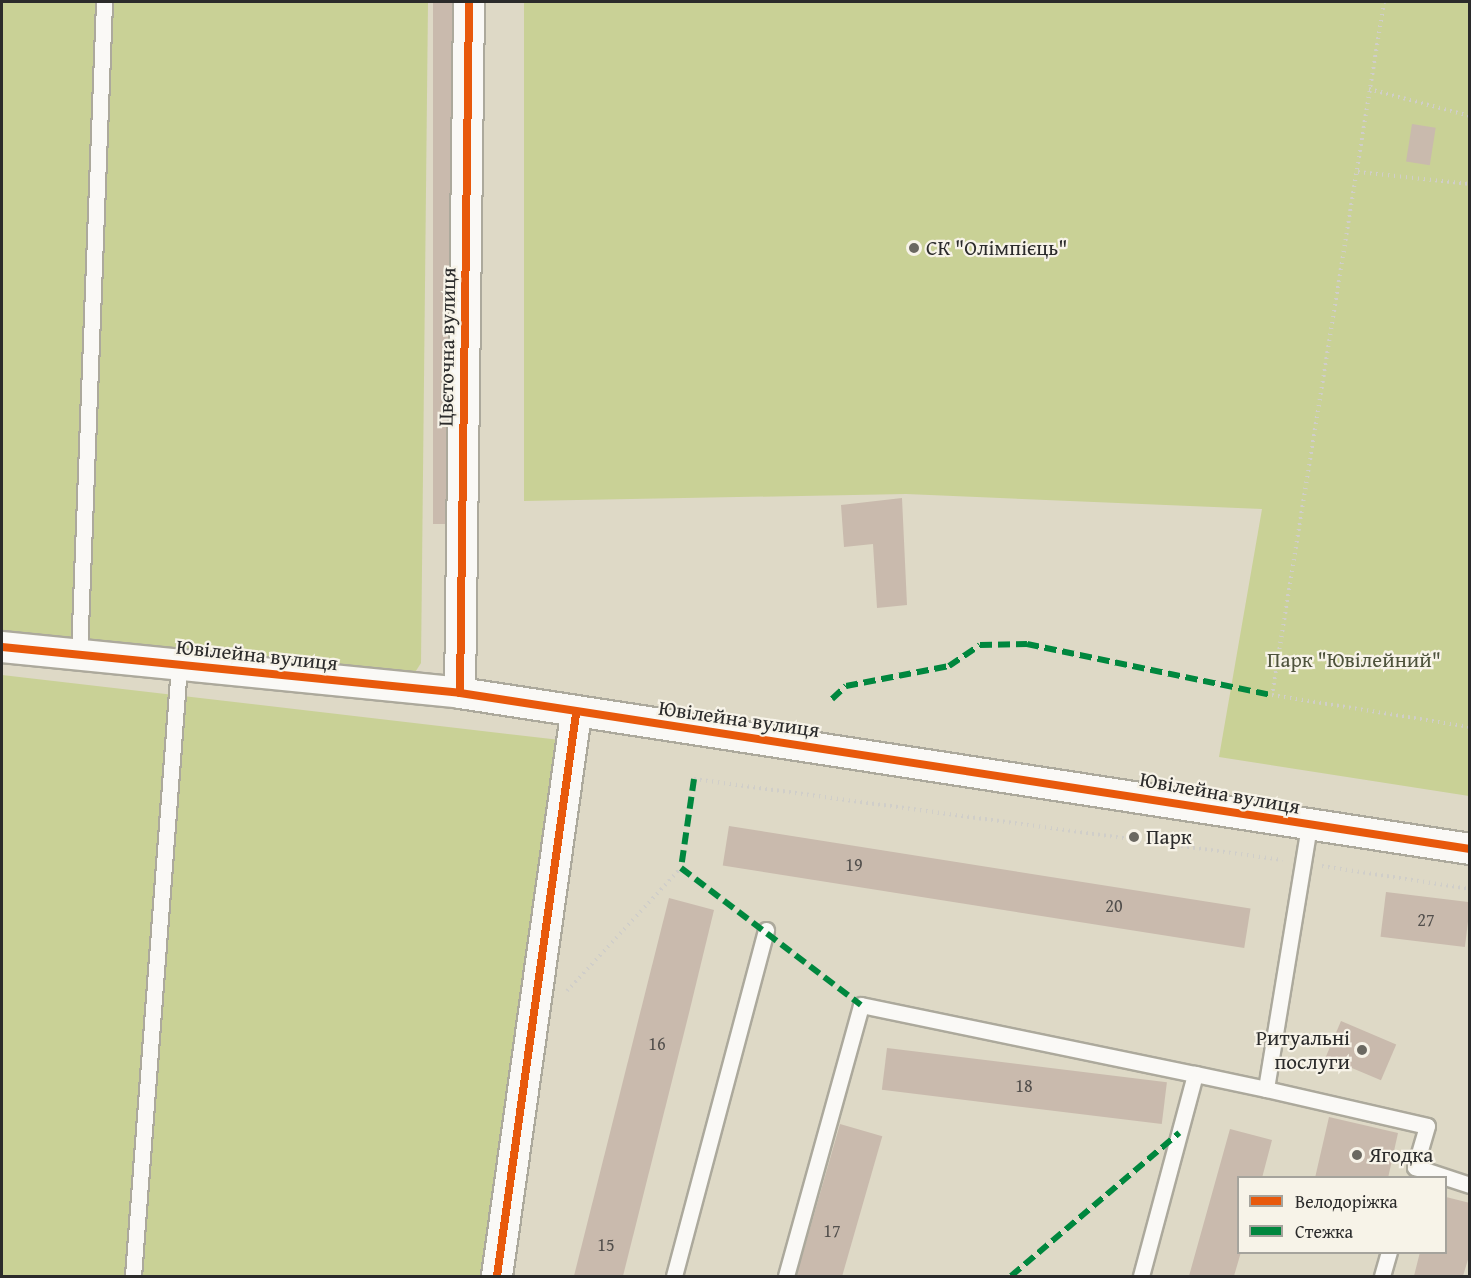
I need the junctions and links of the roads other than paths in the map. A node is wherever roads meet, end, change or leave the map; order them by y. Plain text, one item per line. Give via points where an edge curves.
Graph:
1 (104, 2) edge
2 (469, 2) edge
3 (2, 647) edge
4 (79, 654) junction
5 (179, 665) junction
6 (460, 693) junction
7 (576, 714) junction
8 (1309, 826) junction
9 (1470, 849) edge
10 (766, 930) dead end
11 (1195, 1074) junction
12 (1266, 1089) junction
13 (1413, 1172) edge
14 (1431, 1176) edge
15 (1447, 1180) edge
16 (1470, 1185) edge
17 (1388, 1254) edge
18 (133, 1276) edge
19 (497, 1276) edge
20 (674, 1276) edge
21 (786, 1276) edge
22 (1141, 1276) edge
23 (1382, 1276) edge

1 - 4 lane
2 - 6 street, Цвєточна вулиця
3 - 4 street, Ювілейна вулиця
4 - 5 street, Ювілейна вулиця
5 - 6 street, Ювілейна вулиця
5 - 18 lane
6 - 7 street, Ювілейна вулиця
7 - 8 street, Ювілейна вулиця
7 - 19 street
8 - 9 street, Ювілейна вулиця
8 - 12 lane
10 - 20 lane
11 - 12 lane
11 - 21 lane via 861,1005
11 - 22 lane
12 - 13 lane via 1426,1126
13 - 14 lane
15 - 16 lane
17 - 23 lane

